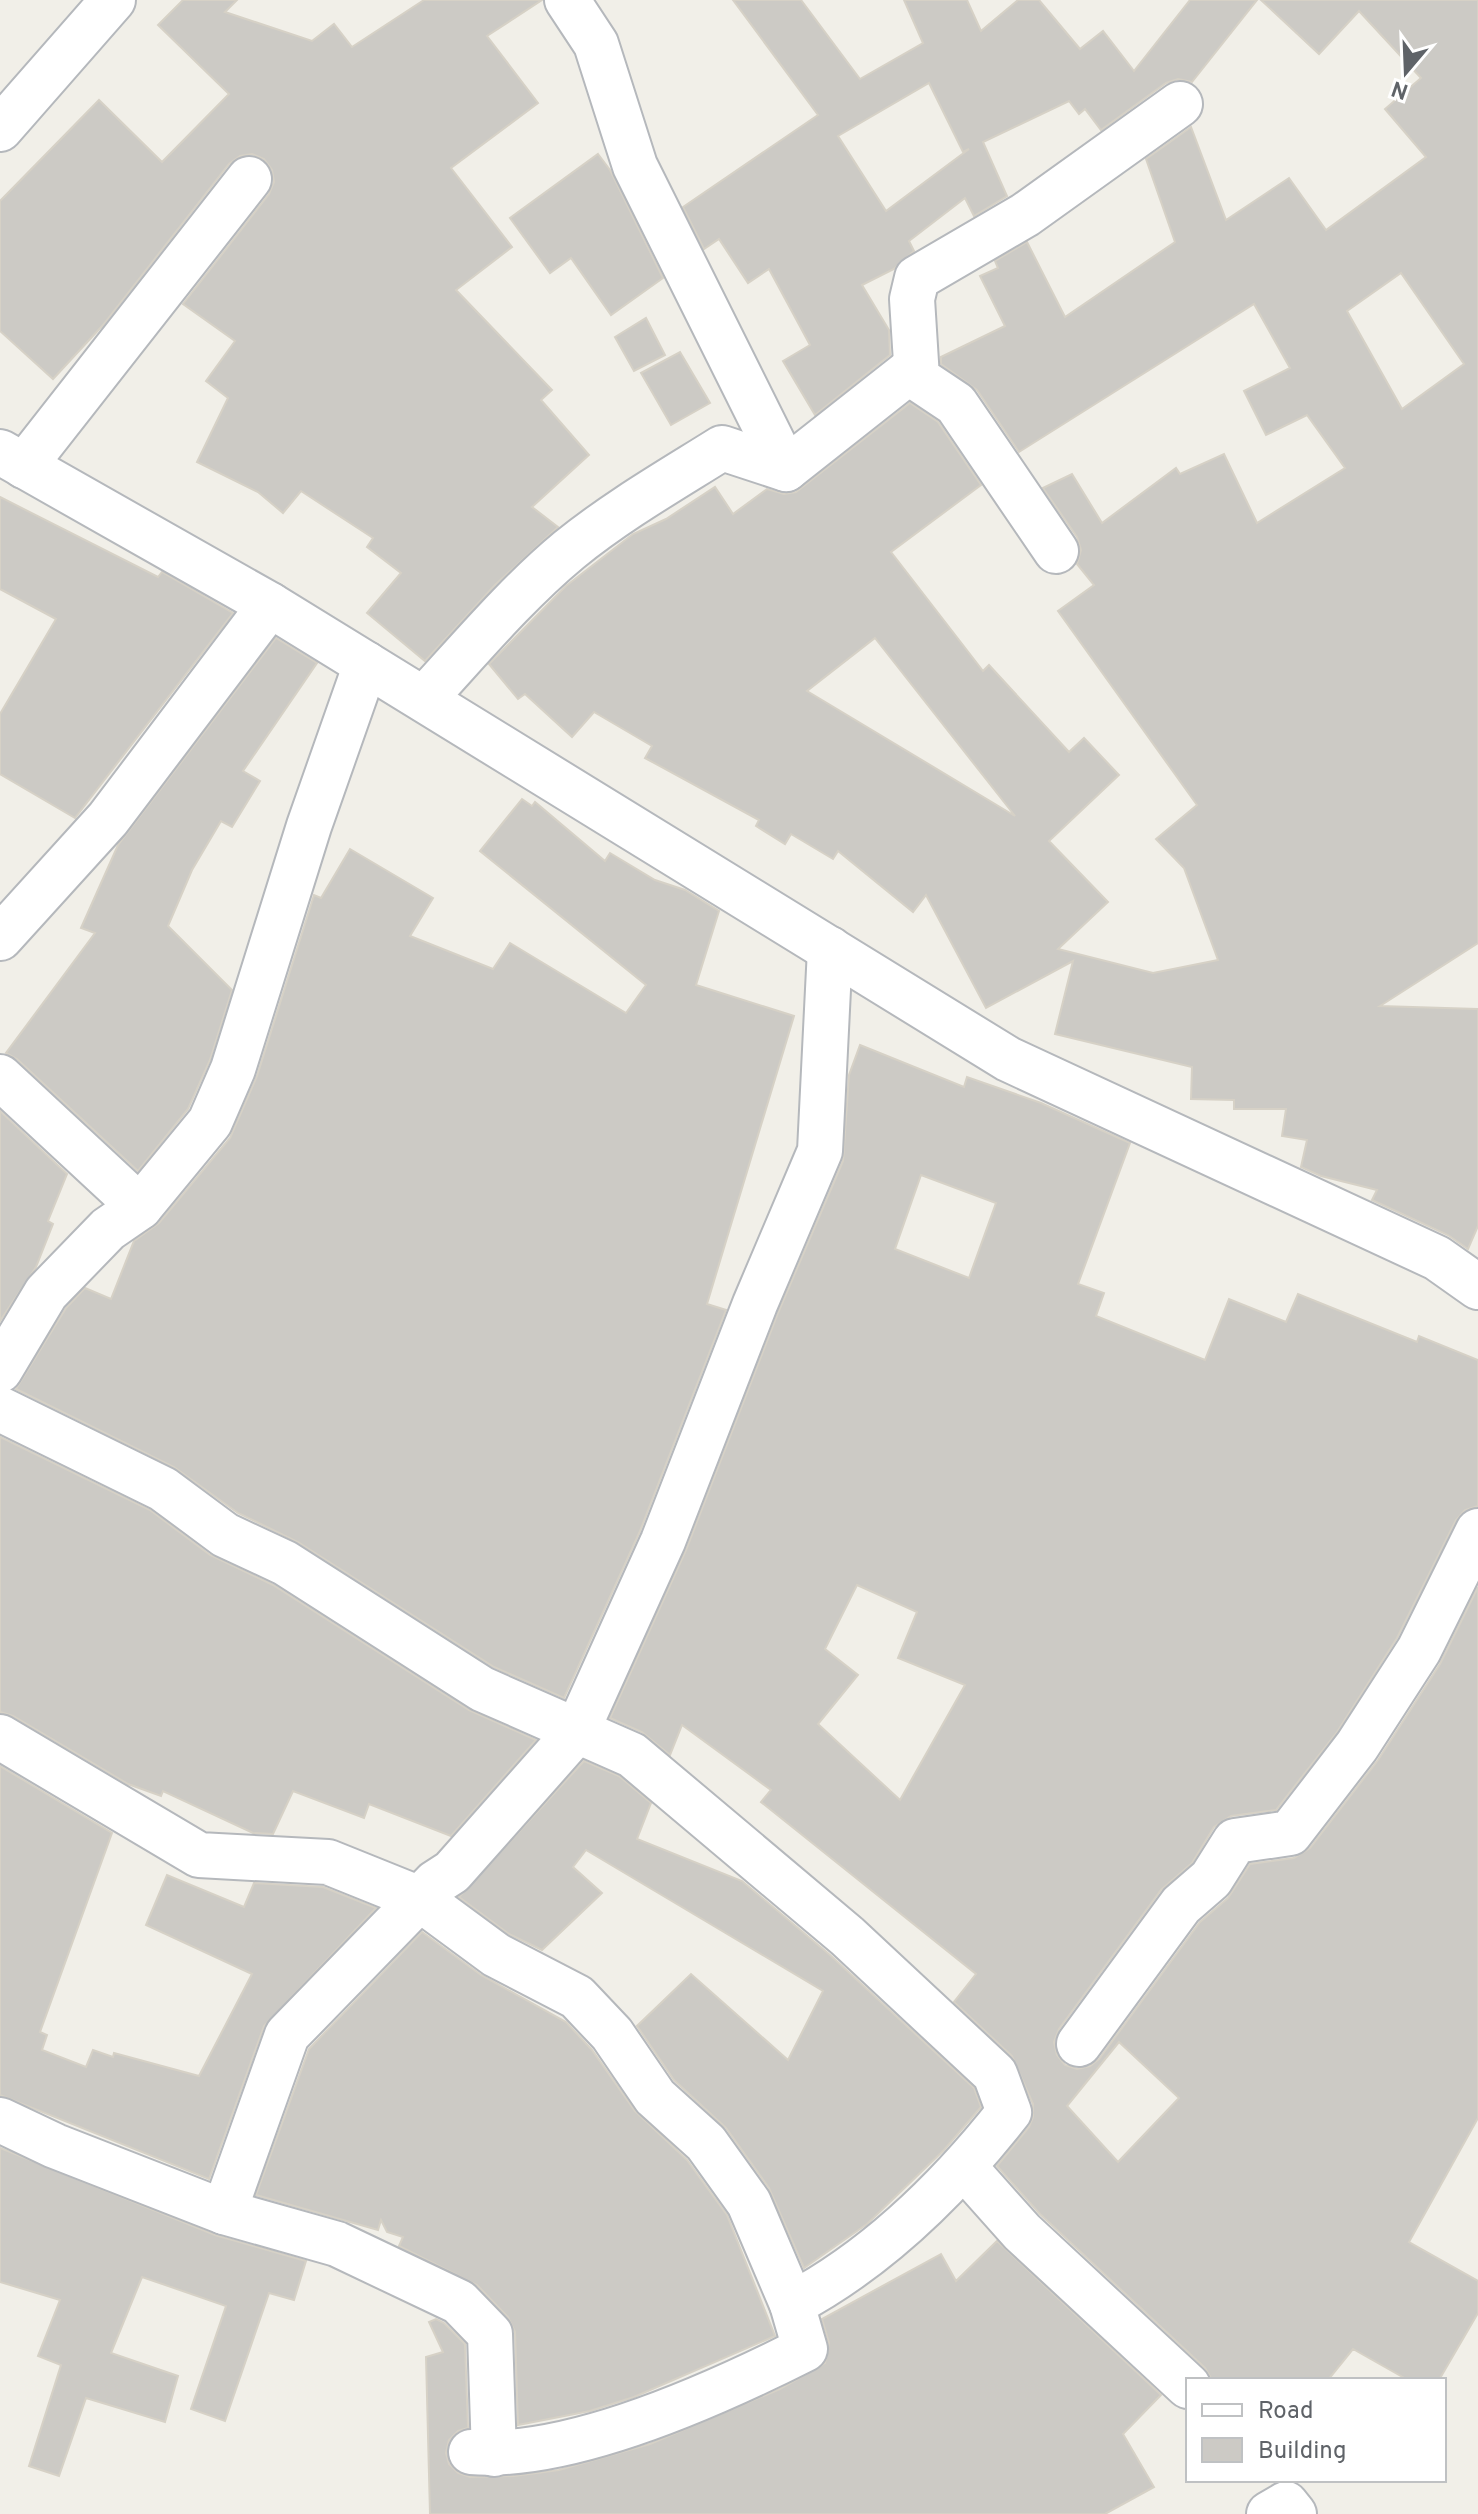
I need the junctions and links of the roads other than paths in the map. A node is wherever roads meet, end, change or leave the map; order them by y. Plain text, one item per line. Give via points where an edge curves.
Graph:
1 (113, 0) edge
2 (567, 0) edge
3 (1180, 104) dead end
4 (0, 129) edge
5 (249, 179) dead end
6 (914, 368) junction
7 (12, 459) edge
8 (786, 469) junction
9 (1056, 551) dead end
10 (270, 605) junction
11 (366, 664) junction
12 (424, 699) junction
13 (0, 938) edge
14 (830, 949) junction
15 (0, 1077) edge
16 (140, 1207) junction
17 (1478, 1287) edge
18 (0, 1370) edge
19 (0, 1409) edge
20 (1478, 1531) edge
21 (577, 1731) junction
22 (0, 1737) edge
23 (420, 1899) junction
24 (1079, 2044) dead end
25 (0, 2120) edge
26 (965, 2168) junction
27 (224, 2212) junction
28 (792, 2304) junction
29 (1186, 2384) edge

1 - 4 street
2 - 8 street via 596,44 640,176
3 - 6 street via 1025,215 917,278 912,299
5 - 7 street
6 - 8 street
6 - 9 street via 917,378 956,404
7 - 10 street
8 - 12 street via 722,448 634,503 525,589
10 - 11 street
10 - 13 street via 108,819
11 - 12 street
11 - 16 street via 229,1080 210,1122
12 - 14 street
14 - 17 street via 1008,1059 1437,1258
14 - 21 street via 820,1151 663,1541
15 - 16 street
16 - 18 street via 108,1229 46,1293
19 - 21 street via 163,1489 225,1535 285,1563 482,1689
20 - 24 street via 1419,1650 1357,1746 1290,1833 1235,1841 1211,1879 1181,1905
21 - 23 street via 452,1872
21 - 26 street via 632,1755 847,1936 995,2074 1009,2112
22 - 23 street via 199,1855 328,1862
23 - 27 street via 287,2035
23 - 28 street via 496,1955 577,1997 612,2034 655,2097 706,2143 749,2203
25 - 27 street
26 - 28 street via 838,2280
26 - 29 street via 1022,2232
27 - 28 street via 337,2244 459,2302 490,2334 482,2453 579,2439 712,2396 805,2349

